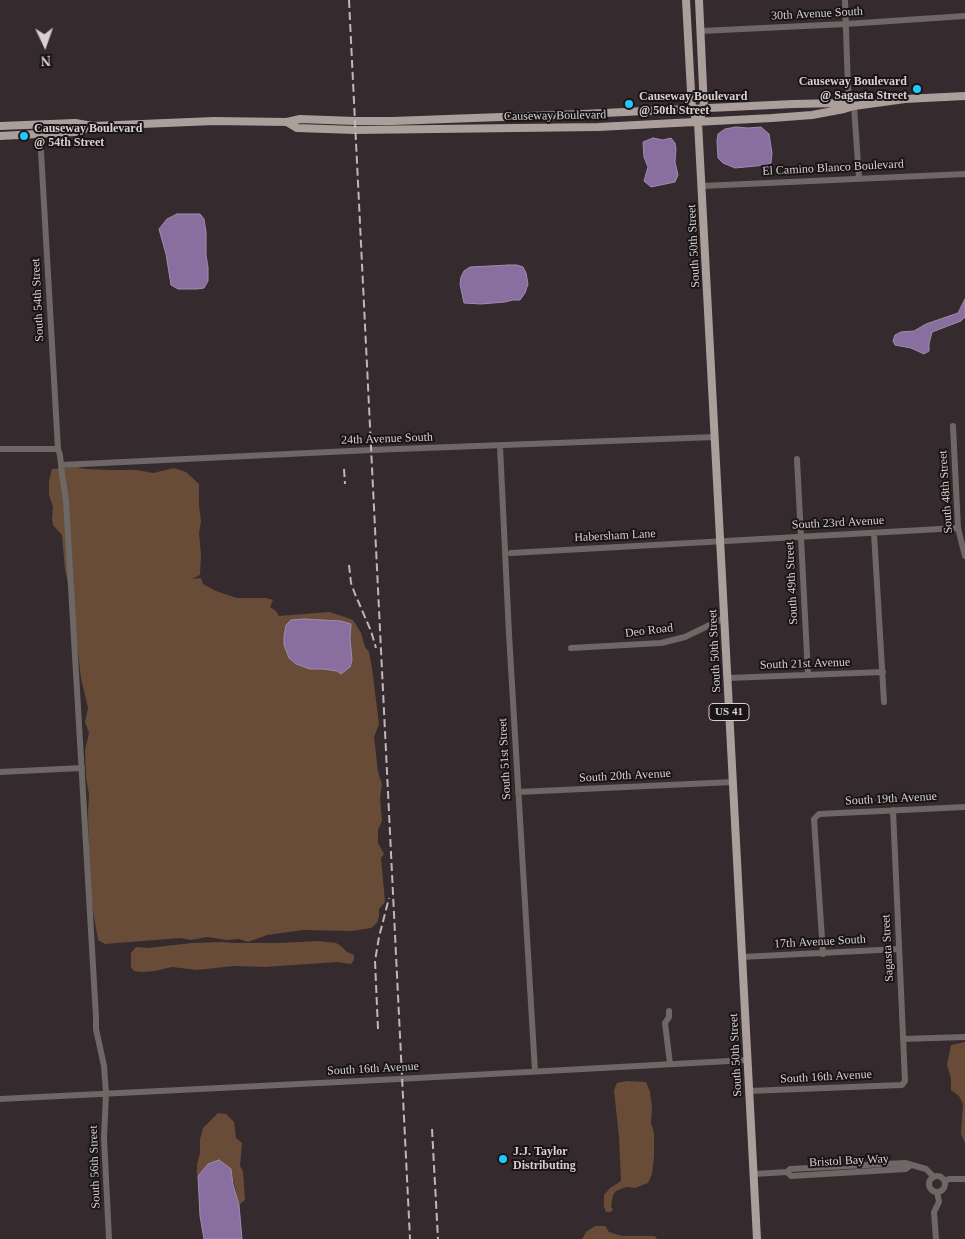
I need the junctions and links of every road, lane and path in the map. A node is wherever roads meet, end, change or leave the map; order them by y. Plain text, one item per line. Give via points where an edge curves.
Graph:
1 (686, 0) edge
2 (699, 0) edge
3 (845, 0) edge
4 (965, 16) edge
5 (846, 24) junction
6 (700, 31) junction
7 (965, 96) edge
8 (854, 106) junction
9 (704, 109) junction
10 (692, 110) junction
11 (516, 116) junction
12 (286, 122) junction
13 (698, 122) junction
14 (81, 124) junction
15 (0, 126) edge
16 (93, 126) junction
17 (445, 129) junction
18 (40, 134) junction
19 (0, 136) edge
20 (965, 174) edge
21 (859, 178) junction
22 (702, 186) junction
23 (953, 426) dead end
24 (715, 437) junction
25 (500, 446) junction
26 (0, 449) edge
27 (58, 449) junction
28 (797, 459) dead end
29 (61, 465) junction
30 (958, 528) junction
31 (874, 533) junction
32 (801, 537) junction
33 (720, 541) junction
34 (511, 552) dead end
35 (965, 556) edge
36 (724, 618) junction
37 (571, 648) dead end
38 (883, 672) junction
39 (808, 675) junction
40 (728, 678) junction
41 (884, 702) dead end
42 (82, 768) junction
43 (0, 772) edge
44 (733, 782) junction
45 (518, 792) junction
46 (965, 807) edge
47 (893, 810) junction
48 (899, 949) junction
49 (823, 954) junction
50 (742, 957) junction
51 (669, 1010) dead end
52 (965, 1038) edge
53 (903, 1039) junction
54 (748, 1060) junction
55 (670, 1064) junction
56 (535, 1071) junction
57 (904, 1083) joint
58 (749, 1092) junction
59 (106, 1093) junction
60 (0, 1098) edge
61 (754, 1174) junction
62 (934, 1177) junction
63 (965, 1179) edge
64 (945, 1181) junction
65 (937, 1192) junction
66 (109, 1239) edge
67 (757, 1239) edge
68 (936, 1239) edge

1 - 10 main road, South 50th Street / US 41
2 - 6 main road, South 50th Street / US 41
3 - 5 street
4 - 5 street, 30th Avenue South
5 - 6 street, 30th Avenue South
5 - 8 street via 848,89
6 - 9 main road, South 50th Street / US 41
7 - 8 main road, Causeway Boulevard
8 - 9 main road, Causeway Boulevard via 843,103
8 - 13 main road, Causeway Boulevard via 812,115
8 - 21 street
9 - 10 main road, Causeway Boulevard
9 - 13 main road, South 50th Street / US 41
10 - 11 main road, Causeway Boulevard
10 - 13 main road, South 50th Street / US 41
11 - 12 main road, Causeway Boulevard via 383,121 300,119
11 - 17 main road via 511,123 458,125
12 - 16 main road, Causeway Boulevard
12 - 17 main road, Causeway Boulevard via 297,128
13 - 17 main road, Causeway Boulevard
13 - 22 main road, South 50th Street / US 41
14 - 15 main road, Causeway Boulevard
14 - 16 main road, Causeway Boulevard
14 - 18 main road via 44,129
16 - 18 main road, Causeway Boulevard via 75,132
18 - 19 main road, Causeway Boulevard
18 - 27 street, South 54th Street
20 - 21 street, El Camino Blanco Boulevard
21 - 22 street, El Camino Blanco Boulevard
22 - 24 main road, South 50th Street / US 41
23 - 30 street, South 48th Street
24 - 25 street, 24th Avenue South
24 - 33 main road, South 50th Street / US 41
25 - 29 street, 24th Avenue South
25 - 45 street, South 51st Street
26 - 27 street
27 - 29 street, South 54th Street
28 - 32 street, South 49th Street
29 - 42 street, South 54th Street
30 - 31 street, South 23rd Avenue
30 - 35 street, South 48th Street
31 - 32 street, South 23rd Avenue
31 - 38 street
32 - 33 street, South 23rd Avenue
32 - 39 street, South 49th Street
33 - 34 street, Habersham Lane
33 - 36 main road, South 50th Street / US 41
36 - 37 street, Deo Road via 685,637 660,643
36 - 40 main road, South 50th Street / US 41
38 - 39 street, South 21st Avenue
38 - 41 street
39 - 40 street, South 21st Avenue
40 - 44 main road, South 50th Street / US 41
42 - 43 street
42 - 59 street, South 56th Street via 96,1029
44 - 45 street, South 20th Avenue
44 - 50 main road, South 50th Street / US 41
45 - 56 street, South 51st Street
46 - 47 street, South 19th Avenue
47 - 48 street, Sagasta Street
47 - 49 street, South 19th Avenue via 819,814 814,819
48 - 49 street, 17th Avenue South
48 - 53 street, Sagasta Street
49 - 50 street, 17th Avenue South
50 - 54 main road, South 50th Street / US 41
51 - 55 street via 665,1023
52 - 53 street
53 - 57 street, Sagasta Street
54 - 55 street, South 16th Avenue
54 - 58 main road, South 50th Street / US 41
55 - 56 street, South 16th Avenue
56 - 59 street, South 16th Avenue
57 - 58 street, South 16th Avenue
58 - 61 main road, South 50th Street / US 41
59 - 60 street, South 16th Avenue
59 - 66 street, South 56th Street via 104,1138
61 - 62 street, Bristol Bay Way via 787,1172 791,1176 906,1169 911,1165 926,1170
61 - 67 main road, South 50th Street / US 41
62 - 64 street via 939,1176
62 - 65 street via 930,1186
63 - 64 street
64 - 65 street via 944,1189
65 - 68 street via 939,1202 934,1212

